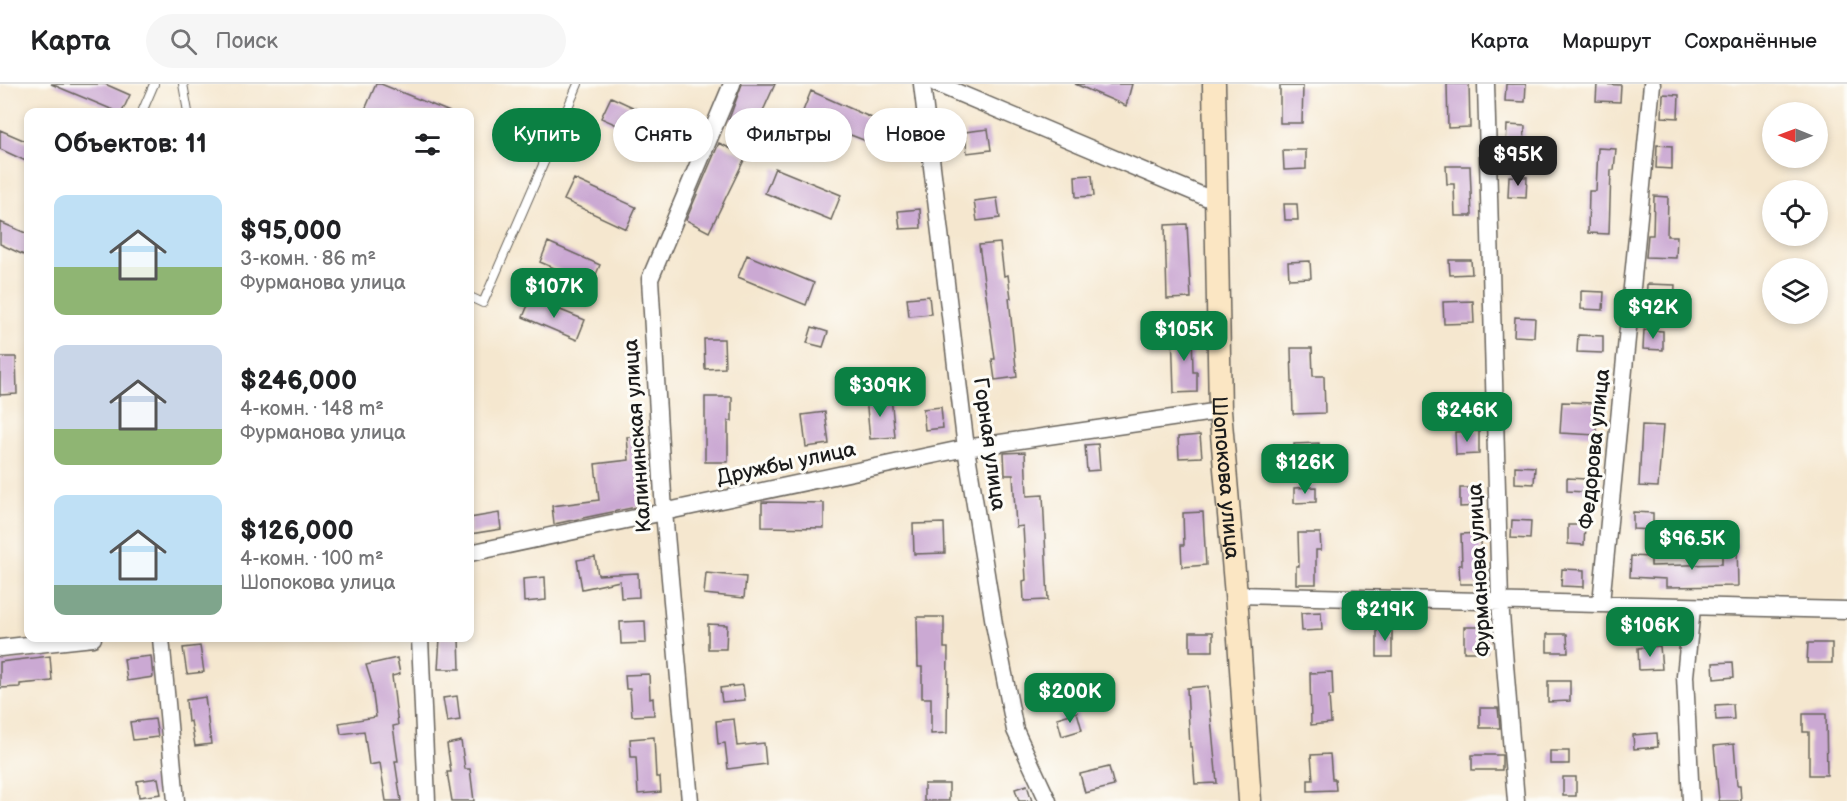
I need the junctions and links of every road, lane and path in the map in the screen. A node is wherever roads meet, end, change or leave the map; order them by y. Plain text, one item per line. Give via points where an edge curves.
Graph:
1 (154, 84) edge
2 (183, 84) edge
3 (578, 84) edge
4 (732, 84) edge
5 (922, 84) edge
6 (937, 84) edge
7 (1214, 84) edge
8 (1486, 84) edge
9 (1652, 84) edge
10 (144, 108) edge
11 (187, 108) edge
12 (1215, 201) junction
13 (474, 299) edge
14 (1220, 411) junction
15 (966, 448) junction
16 (664, 512) junction
17 (474, 552) edge
18 (1236, 595) junction
19 (1500, 602) junction
20 (1601, 603) junction
21 (1692, 608) junction
22 (1847, 610) edge
23 (56, 642) edge
24 (161, 642) edge
25 (420, 642) edge
26 (0, 648) edge
27 (176, 801) edge
28 (427, 801) edge
29 (690, 801) edge
30 (1048, 801) edge
31 (1250, 801) edge
32 (1516, 801) edge
33 (1691, 801) edge

1 - 10 lane
2 - 11 lane
3 - 13 lane via 483,303
4 - 16 street, Калининская улица via 650,279
5 - 15 street, Горная улица
6 - 12 street
7 - 12 street, Шопокова улица
8 - 19 street, Фурманова улица
9 - 20 street, Федорова улица
12 - 14 street, Шопокова улица
14 - 15 street, Дружбы улица
14 - 18 street, Шопокова улица
15 - 16 street, Дружбы улица
15 - 30 street, Горная улица via 1015,730
16 - 17 street, Дружбы улица
16 - 29 street, Калининская улица
18 - 19 street
18 - 31 street, Шопокова улица
19 - 20 street
19 - 32 street, Фурманова улица
20 - 21 street
21 - 22 street
21 - 33 street via 1685,676
23 - 26 street
24 - 27 street
25 - 28 street

